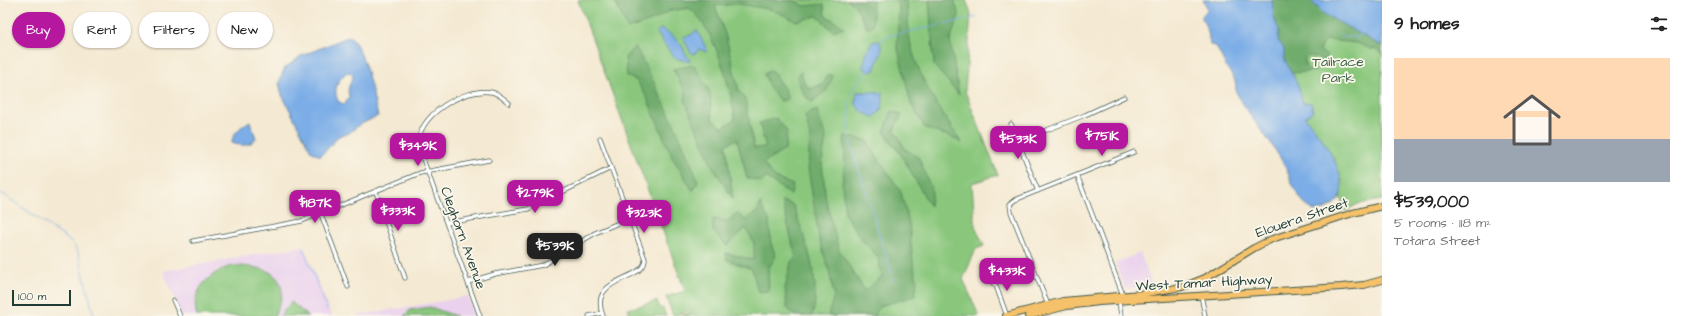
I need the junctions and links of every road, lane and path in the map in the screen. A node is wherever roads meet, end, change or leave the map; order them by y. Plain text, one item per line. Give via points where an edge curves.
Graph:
1 (1124, 97) dead end
2 (509, 102) dead end
3 (1011, 124) dead end
4 (600, 138) dead end
5 (1019, 141) junction
6 (1134, 152) dead end
7 (489, 160) dead end
8 (611, 168) junction
9 (428, 172) junction
10 (1077, 175) junction
11 (1038, 191) junction
12 (376, 192) junction
13 (1382, 206) edge
14 (321, 214) junction
15 (630, 218) junction
16 (447, 223) junction
17 (193, 241) dead end
18 (405, 278) dead end
19 (989, 279) dead end
20 (1382, 280) edge
21 (468, 282) junction
22 (1195, 283) junction
23 (348, 287) dead end
24 (1123, 295) junction
25 (1200, 295) junction
26 (173, 300) dead end
27 (1119, 301) junction
28 (1048, 305) junction
29 (602, 314) edge
30 (180, 316) edge
31 (480, 316) edge
32 (588, 316) edge
33 (1007, 316) edge
34 (1028, 316) edge
35 (1121, 316) edge
36 (1205, 316) edge

1 - 5 street
2 - 9 street, Cleghorn Avenue via 497,93 477,92 450,102 431,116 422,128 418,142
3 - 5 street
4 - 8 street
5 - 11 street
6 - 10 street
7 - 9 street
8 - 15 street
8 - 16 street via 528,209
9 - 12 street
9 - 16 street, Cleghorn Avenue
10 - 11 street
10 - 24 street
11 - 28 street via 1012,202 1010,208
12 - 14 street
12 - 18 street
13 - 22 highway, Elouera Street via 1272,239
14 - 17 street via 290,224
14 - 23 street
15 - 21 street via 591,235 543,265
15 - 29 street via 646,263 640,270 623,277 608,288 599,302
16 - 21 street, Cleghorn Avenue
19 - 33 street via 996,286
20 - 25 highway, West Tamar Highway via 1341,287
21 - 31 street, Cleghorn Avenue
22 - 24 highway, West Tamar Highway via 1160,292
22 - 25 highway
24 - 28 highway, West Tamar Highway
25 - 27 highway, West Tamar Highway
25 - 36 street
26 - 30 street
27 - 34 highway, West Tamar Highway via 1067,306
27 - 35 street
28 - 33 highway, West Tamar Highway
29 - 32 street

